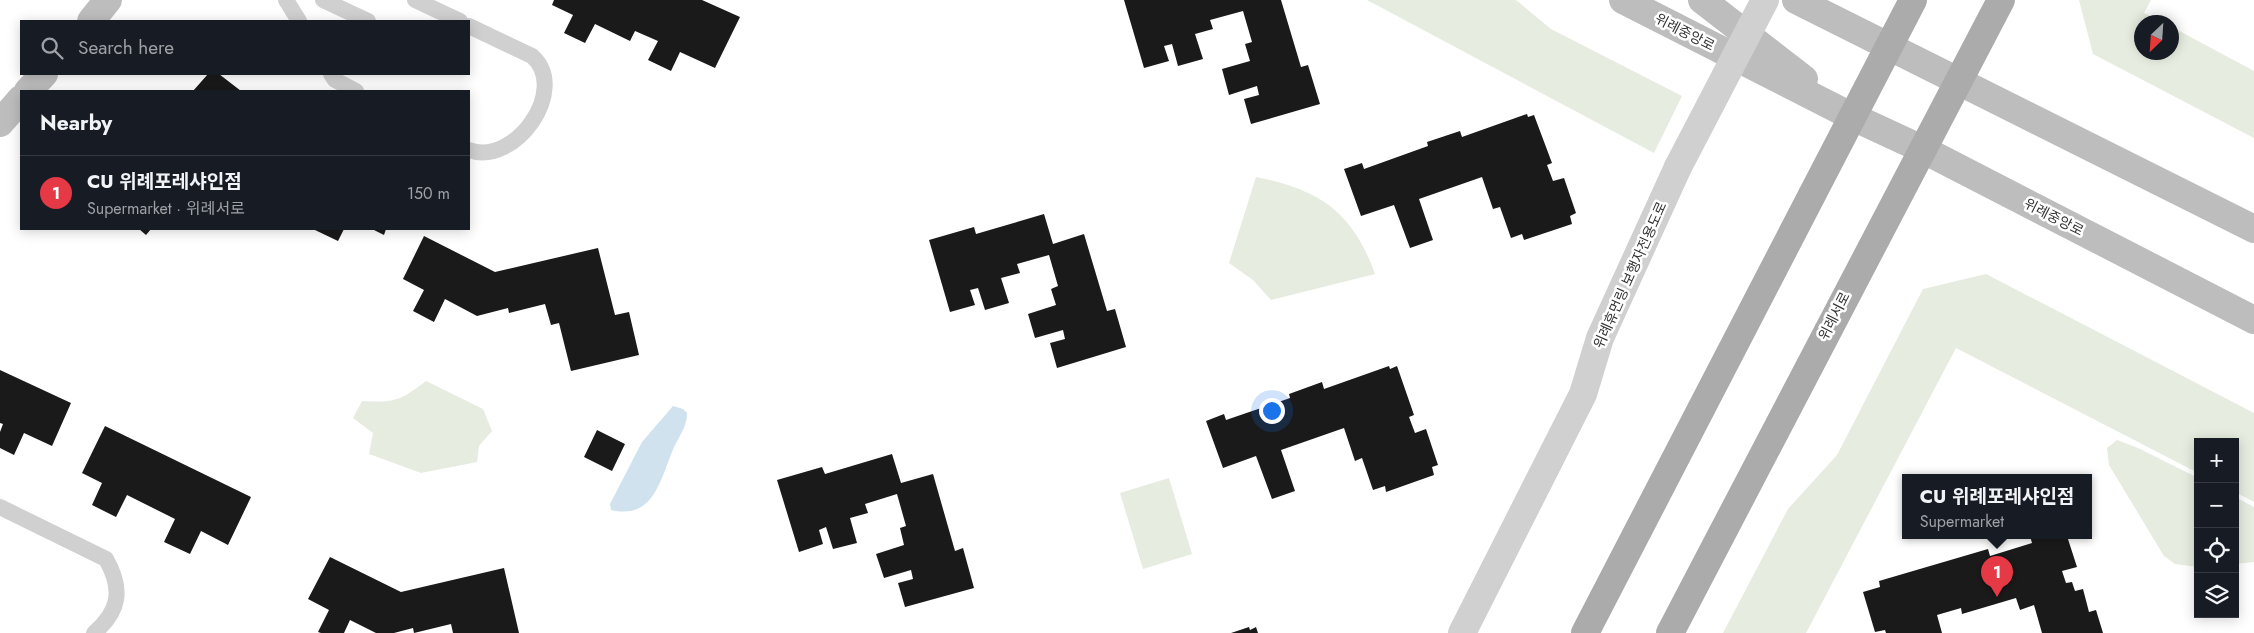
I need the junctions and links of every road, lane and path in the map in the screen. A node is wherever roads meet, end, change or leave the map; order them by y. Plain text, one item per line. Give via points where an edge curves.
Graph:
1 (108, 0) edge
2 (286, 0) edge
3 (323, 0) edge
4 (415, 0) edge
5 (1623, 0) edge
6 (1702, 0) edge
7 (1765, 0) edge
8 (1796, 0) edge
9 (1826, 0) edge
10 (1913, 0) edge
11 (2001, 0) edge
12 (92, 20) edge
13 (298, 20) edge
14 (366, 20) edge
15 (458, 20) edge
16 (470, 26) edge
17 (1888, 46) junction
18 (43, 75) edge
19 (332, 75) edge
20 (1958, 81) junction
21 (29, 90) edge
22 (354, 90) edge
23 (20, 100) edge
24 (1853, 116) junction
25 (0, 123) edge
26 (1922, 148) junction
27 (470, 150) edge
28 (2254, 229) edge
29 (2254, 320) edge
30 (0, 507) edge
31 (94, 633) edge
32 (1462, 633) edge
33 (1584, 633) edge
34 (1670, 633) edge

1 - 12 main road
2 - 13 lane
3 - 14 lane
4 - 15 lane
5 - 24 main road, 위례중앙로
6 - 24 main road, 위례중앙로
7 - 32 street, 위례휴먼링 보행자전용도로, bridge via 1678,167 1600,338 1583,394
8 - 17 main road
9 - 17 main road
10 - 17 main road
11 - 20 main road, 위례서로
16 - 27 lane via 532,56 540,62 546,81 541,104 520,137 500,150 482,153
17 - 20 main road
17 - 24 main road
18 - 21 main road
19 - 22 lane
20 - 26 main road, 위례서로
20 - 28 main road
23 - 25 main road
24 - 26 main road, 위례중앙로
24 - 33 main road
26 - 29 main road, 위례중앙로
26 - 34 main road, 위례서로
30 - 31 lane via 106,559 113,571 116,599 114,611

